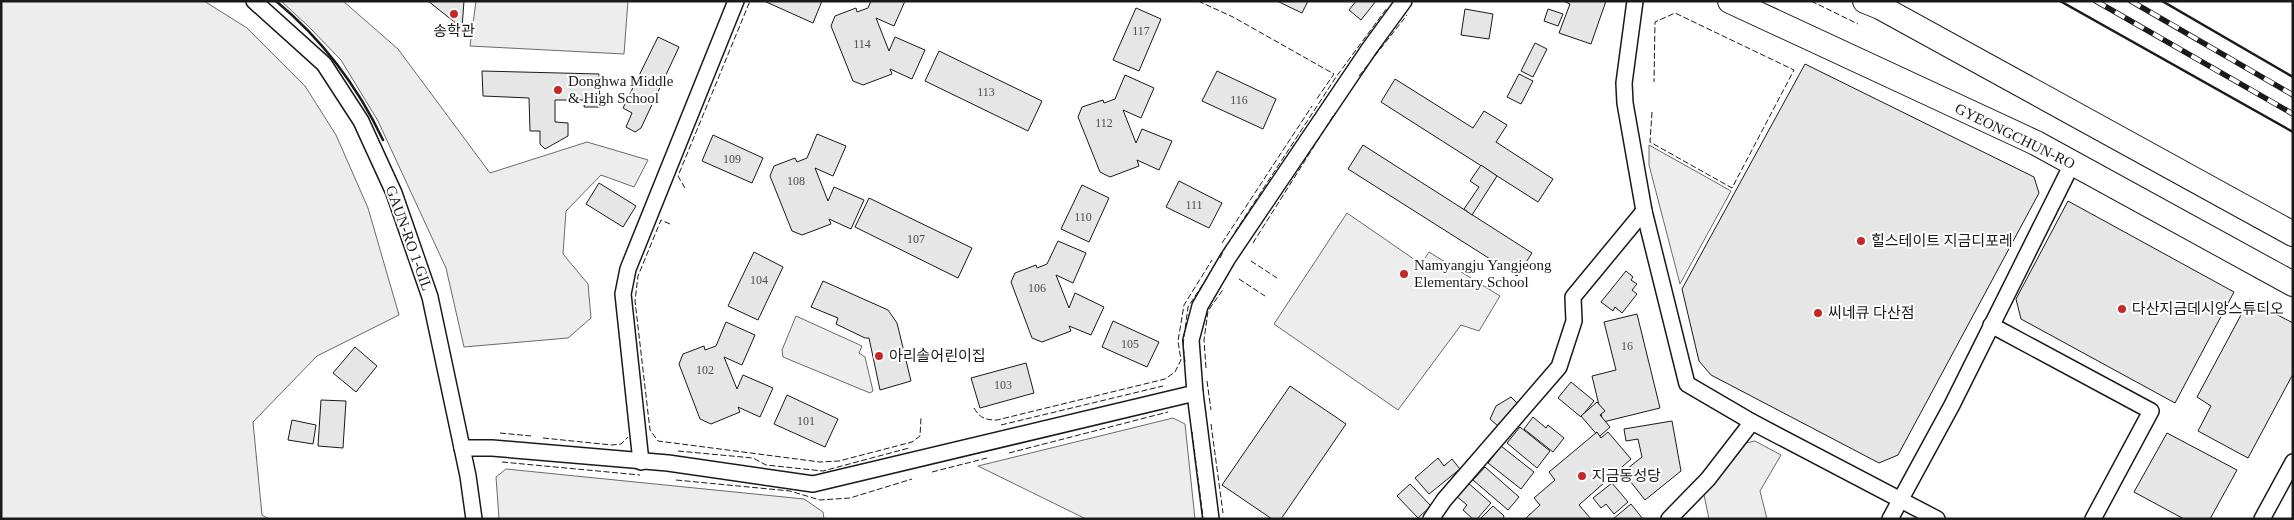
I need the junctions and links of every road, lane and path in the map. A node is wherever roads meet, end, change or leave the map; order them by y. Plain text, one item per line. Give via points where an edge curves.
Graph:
1 (254, 1) edge
2 (736, 1) edge
3 (1404, 1) edge
4 (1635, 1) edge
5 (1730, 1) edge
6 (1865, 1) edge
7 (2072, 164) junction
8 (1644, 211) junction
9 (2293, 234) edge
10 (2293, 284) edge
11 (1991, 325) junction
12 (1195, 393) junction
13 (1752, 422) junction
14 (462, 448) junction
15 (641, 462) junction
16 (2293, 462) edge
17 (1900, 499) junction
18 (474, 519) edge
19 (1211, 519) edge
20 (1431, 519) edge
21 (1669, 519) edge
22 (1890, 519) edge
23 (1937, 519) edge
24 (2093, 519) edge
25 (2262, 519) edge

1 - 14 street, GAUN-RO 1-GIL via 324,64 361,121 394,193 430,297
2 - 15 street via 628,269 623,294
3 - 12 street via 1228,258 1200,306 1191,340
4 - 8 street via 1624,83
5 - 7 main road, GYEONGCHUN-RO via 2036,143
6 - 9 main road
7 - 10 main road, GYEONGCHUN-RO
7 - 11 street
8 - 13 street via 1688,384
8 - 20 street via 1573,297 1574,321 1559,367
11 - 17 street
11 - 24 street via 2151,411
12 - 15 street via 823,483
12 - 19 street
13 - 17 street
13 - 21 street via 1708,479
14 - 15 street
14 - 18 street, GAUN-RO 1-GIL
16 - 25 street
17 - 22 street
17 - 23 street

